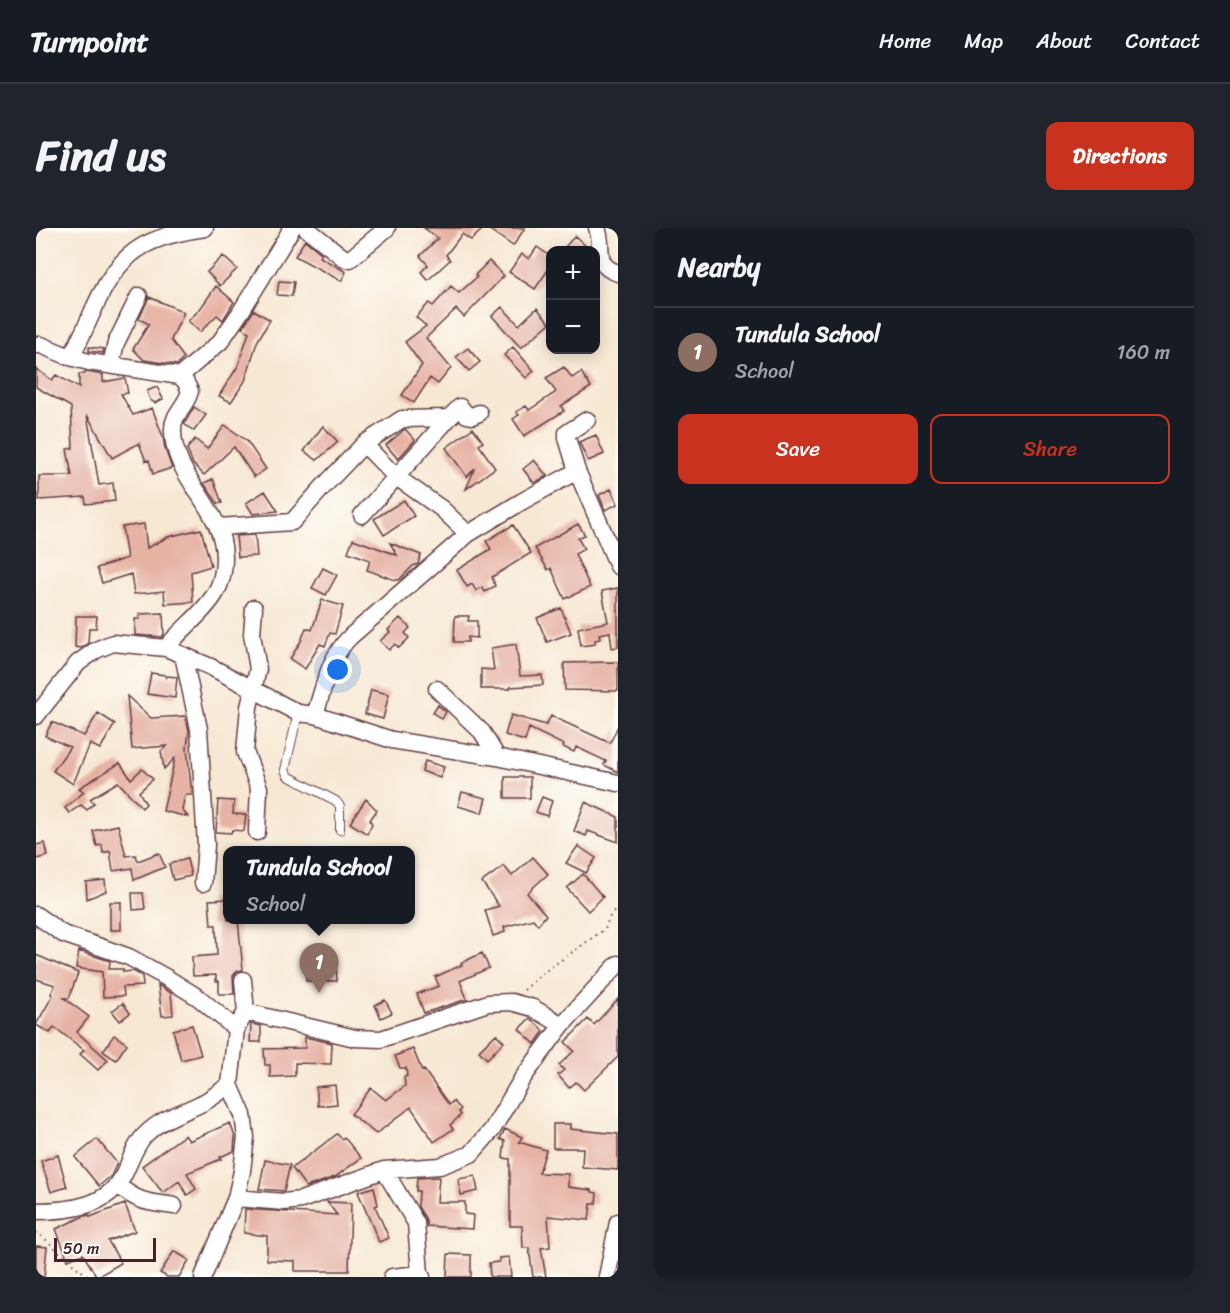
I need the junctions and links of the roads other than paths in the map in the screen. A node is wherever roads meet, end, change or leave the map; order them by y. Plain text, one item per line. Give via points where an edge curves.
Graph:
1 (205, 228) edge
2 (387, 228) edge
3 (597, 228) edge
4 (297, 229) edge
5 (618, 273) edge
6 (139, 296) dead end
7 (36, 345) edge
8 (70, 357) junction
9 (111, 364) junction
10 (180, 376) junction
11 (478, 413) dead end
12 (449, 418) junction
13 (587, 420) dead end
14 (364, 444) junction
15 (577, 471) junction
16 (395, 476) junction
17 (362, 515) dead end
18 (219, 527) junction
19 (468, 534) junction
20 (618, 566) edge
21 (254, 608) dead end
22 (166, 648) junction
23 (183, 656) junction
24 (437, 689) dead end
25 (253, 690) junction
26 (298, 713) junction
27 (315, 715) junction
28 (36, 716) edge
29 (498, 757) junction
30 (618, 782) edge
31 (340, 830) dead end
32 (257, 832) dead end
33 (203, 883) dead end
34 (36, 915) edge
35 (618, 964) edge
36 (243, 980) dead end
37 (246, 1012) junction
38 (562, 1025) junction
39 (236, 1029) junction
40 (230, 1085) junction
41 (384, 1170) junction
42 (119, 1186) junction
43 (236, 1198) junction
44 (174, 1206) dead end
45 (36, 1211) edge
46 (618, 1222) edge
47 (421, 1275) edge
48 (203, 1277) edge
49 (392, 1277) edge
50 (606, 1277) edge

1 - 8 street via 158,238 133,252 114,271
2 - 4 street via 350,259
3 - 5 street via 603,265
4 - 10 street via 220,342
6 - 9 street via 116,343
7 - 8 street
8 - 9 street
9 - 10 street
10 - 18 street via 189,391 174,420 178,459
11 - 12 street via 472,416 460,407
12 - 14 street via 402,419
12 - 16 street
13 - 15 street via 567,433
14 - 16 street
14 - 18 street via 292,522
15 - 19 street
15 - 20 street
16 - 17 street
16 - 19 street via 442,509
18 - 22 street via 224,574 217,591
19 - 27 street via 339,648
21 - 25 street via 252,634 258,669
22 - 23 street
22 - 28 street via 113,643 96,650 78,663
23 - 25 street
23 - 33 street via 200,729 206,844
24 - 29 street via 482,732
25 - 26 street
25 - 32 street via 245,752 259,788
26 - 27 street
26 - 31 lane via 285,770 288,776 336,801 340,806
27 - 29 street via 392,740
29 - 30 street
34 - 39 street via 63,934 129,957 167,978
35 - 38 street
36 - 37 street
37 - 38 street via 355,1038 381,1039 488,1003 511,1002 533,1008
37 - 39 street
38 - 41 street via 522,1079 492,1130 471,1154 440,1166
39 - 40 street
40 - 42 street via 144,1135
40 - 43 street via 243,1116 246,1137
41 - 43 street via 302,1200
41 - 47 street via 416,1223
42 - 44 street via 140,1201
42 - 45 street via 85,1206
43 - 48 street
46 - 50 street
47 - 49 street

